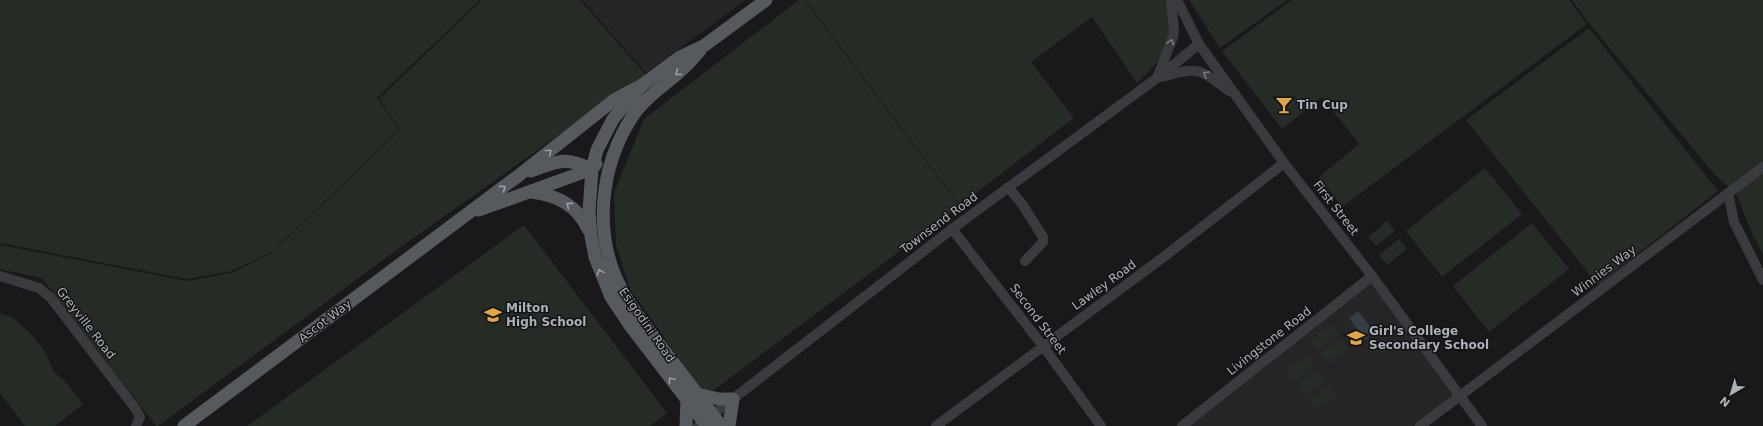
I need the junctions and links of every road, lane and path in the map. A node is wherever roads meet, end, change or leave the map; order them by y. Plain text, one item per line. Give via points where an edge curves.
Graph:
1 (766, 0) edge
2 (1170, 0) edge
3 (1177, 0) edge
4 (1199, 44) junction
5 (705, 45) junction
6 (1157, 78) junction
7 (642, 85) junction
8 (1237, 97) junction
9 (635, 113) junction
10 (1284, 163) junction
11 (1763, 167) edge
12 (592, 169) junction
13 (518, 176) junction
14 (1008, 187) junction
15 (528, 192) junction
16 (1728, 193) junction
17 (465, 216) junction
18 (952, 229) junction
19 (591, 236) junction
20 (605, 238) junction
21 (1025, 261) dead end
22 (0, 276) edge
23 (1372, 276) junction
24 (1763, 280) edge
25 (1043, 346) junction
26 (1460, 396) junction
27 (692, 397) junction
28 (733, 399) junction
29 (705, 422) edge
30 (136, 426) edge
31 (184, 426) edge
32 (686, 426) edge
33 (721, 426) edge
34 (729, 426) edge
35 (936, 426) edge
36 (1101, 426) edge
37 (1182, 426) edge
38 (1420, 426) edge
39 (1482, 426) edge

1 - 5 main road, Esigodini Road
6 -> 2 street via 1173,37
3 - 4 street, First Street
4 - 6 street, Townsend Road
4 - 8 street, First Street
5 - 7 main road, Esigodini Road via 680,57
5 -> 9 main road, Esigodini Road via 687,66 650,95
8 -> 6 street via 1198,70
6 - 14 street, Townsend Road
7 - 12 main road, Esigodini Road via 613,119 597,150
13 -> 7 main road, Ascot Way via 614,100
8 - 10 street, First Street
9 - 12 main road via 618,127 600,160
9 - 20 main road, Esigodini Road via 618,142 609,168 604,210
10 - 23 street, First Street
10 - 25 street, Lawley Road via 1165,256
11 - 16 street, Winnies Way
12 - 13 main road via 566,160
12 - 15 main road
12 - 19 main road, Esigodini Road via 589,211
12 - 20 main road via 595,178 598,224
17 -> 13 main road, Ascot Way
14 - 18 street, Townsend Road
14 - 21 street via 1043,238 1043,242
15 - 17 main road
19 -> 15 main road via 582,217 570,205 558,198
16 - 24 street via 1734,222
16 - 26 street, Winnies Way
17 - 31 main road, Ascot Way
18 - 25 street, Second Street
18 - 28 street, Townsend Road
27 -> 19 main road, Esigodini Road via 611,297 595,257
20 - 27 main road, Esigodini Road via 612,269 622,292
22 - 30 street, Greyville Road via 39,288 51,298 135,408 140,417
23 - 26 street, First Street
23 - 37 street, Livingstone Road
25 - 35 street, Lawley Road
25 - 36 street, Second Street
26 - 38 street, Winnies Way
26 - 39 street, First Street
27 - 28 main road
27 - 29 main road, Esigodini Road
27 - 32 main road
28 - 29 street, Townsend Road
28 - 34 main road
29 - 33 main road, Esigodini Road

